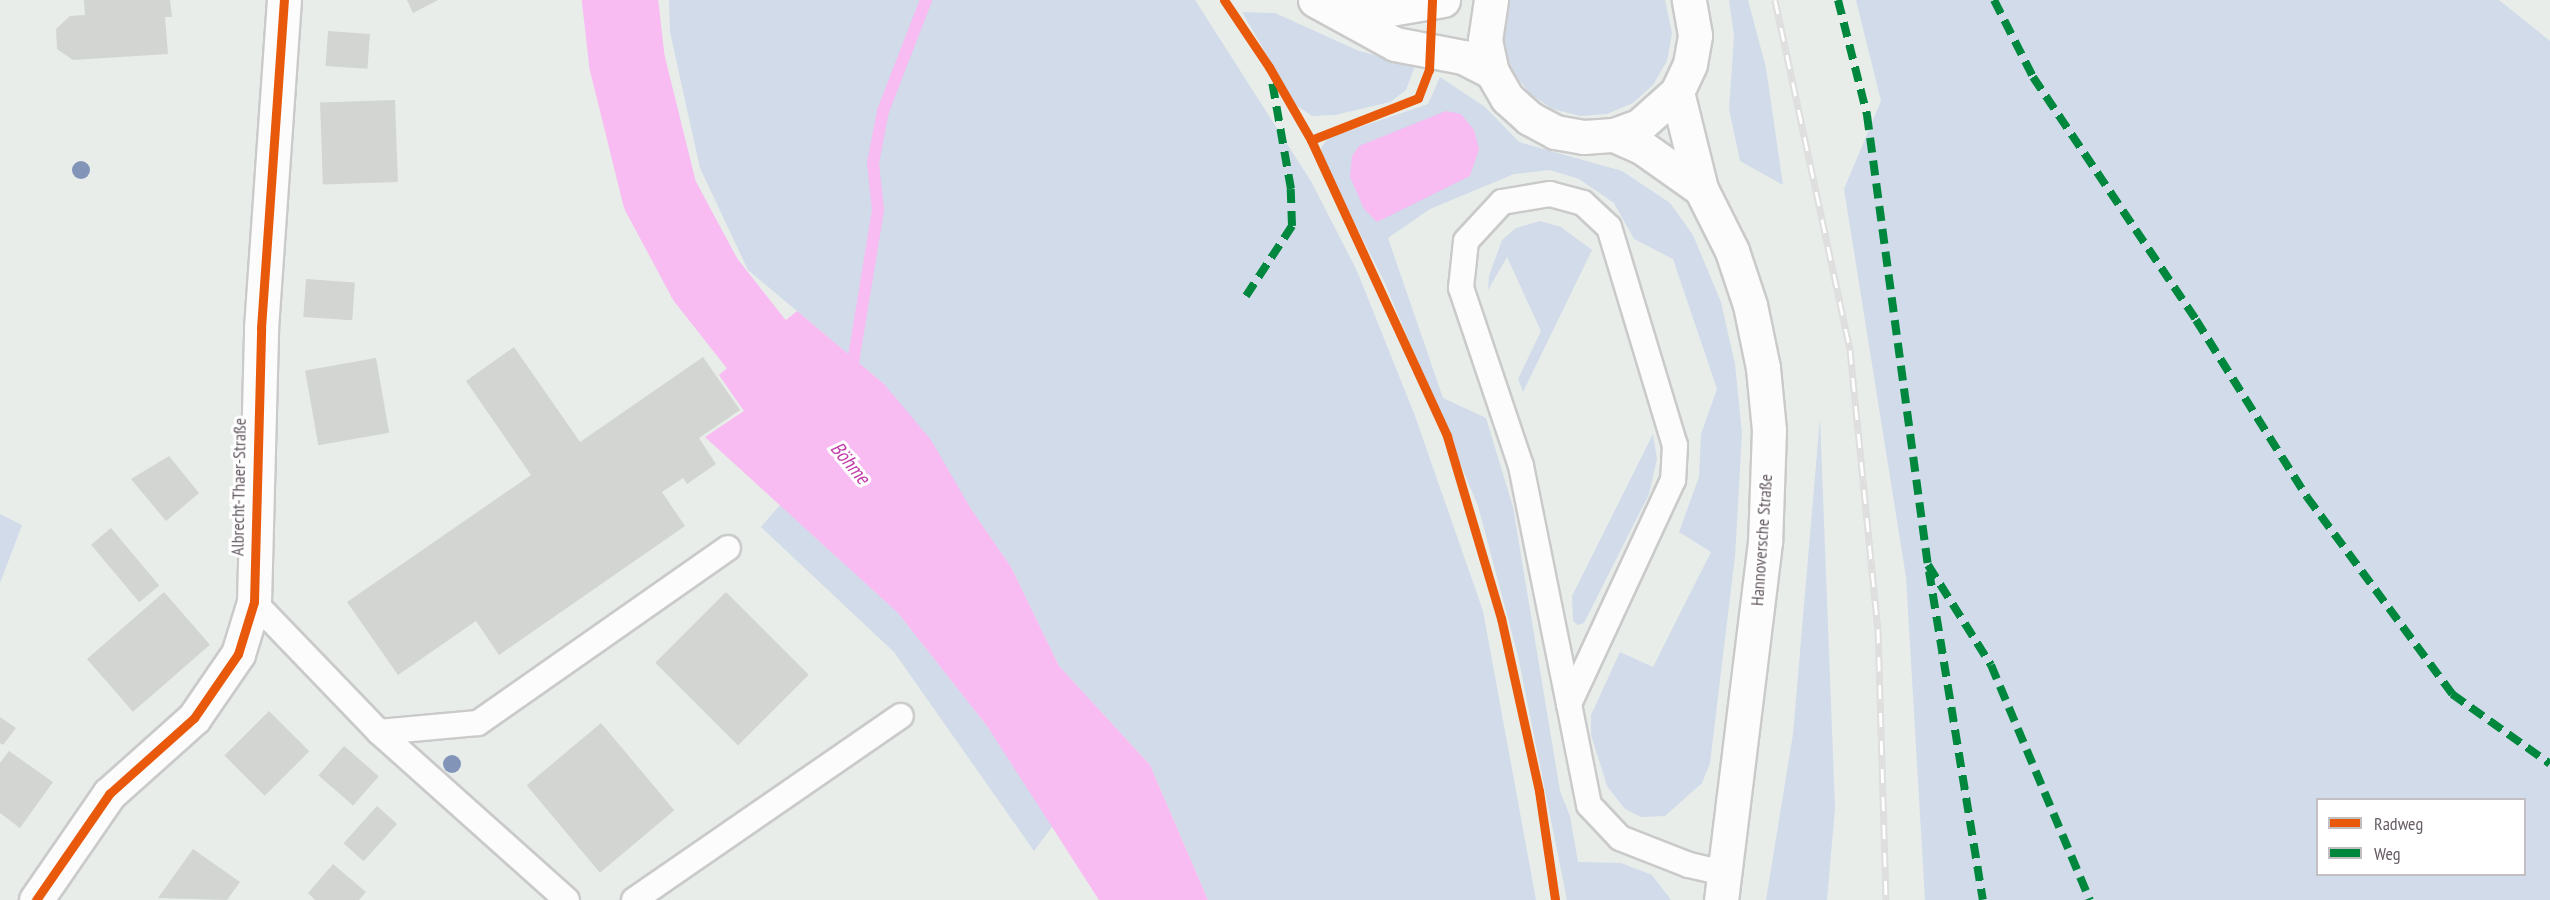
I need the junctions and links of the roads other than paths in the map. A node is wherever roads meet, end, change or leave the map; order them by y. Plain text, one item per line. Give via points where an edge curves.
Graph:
1 (284, 0) edge
2 (1443, 0) edge
3 (1491, 0) edge
4 (1689, 0) edge
5 (1328, 6) edge
6 (1492, 72) junction
7 (1677, 92) junction
8 (1614, 135) junction
9 (1701, 189) junction
10 (728, 548) dead end
11 (254, 602) junction
12 (1569, 704) junction
13 (901, 716) dead end
14 (379, 732) junction
15 (1723, 886) edge
16 (36, 900) edge
17 (567, 900) edge
18 (634, 900) edge

1 - 11 main road, Albrecht-Thaer-Straße via 254,460
2 - 5 main road via 1378,11
3 - 6 main road via 1485,40
4 - 7 main road via 1695,35 1690,64
5 - 6 main road via 1395,44 1463,57
6 - 8 main road via 1507,98 1529,118 1555,132 1584,137
7 - 8 main road via 1639,126
7 - 9 main road, Hannoversche Straße
8 - 9 main road, Hannoversche Straße via 1643,148
9 - 15 main road, Hannoversche Straße via 1732,251 1750,305 1763,368 1768,430 1765,542
10 - 14 lane via 478,723
11 - 14 lane
11 - 16 main road, Albrecht-Thaer-Straße via 238,654 194,718 109,794
12 - 12 lane via 1672,480 1674,445 1609,227 1583,203 1550,194 1502,202 1466,241 1461,288 1521,466
12 - 15 lane via 1589,805 1620,838 1689,865
13 - 18 lane
14 - 17 lane

